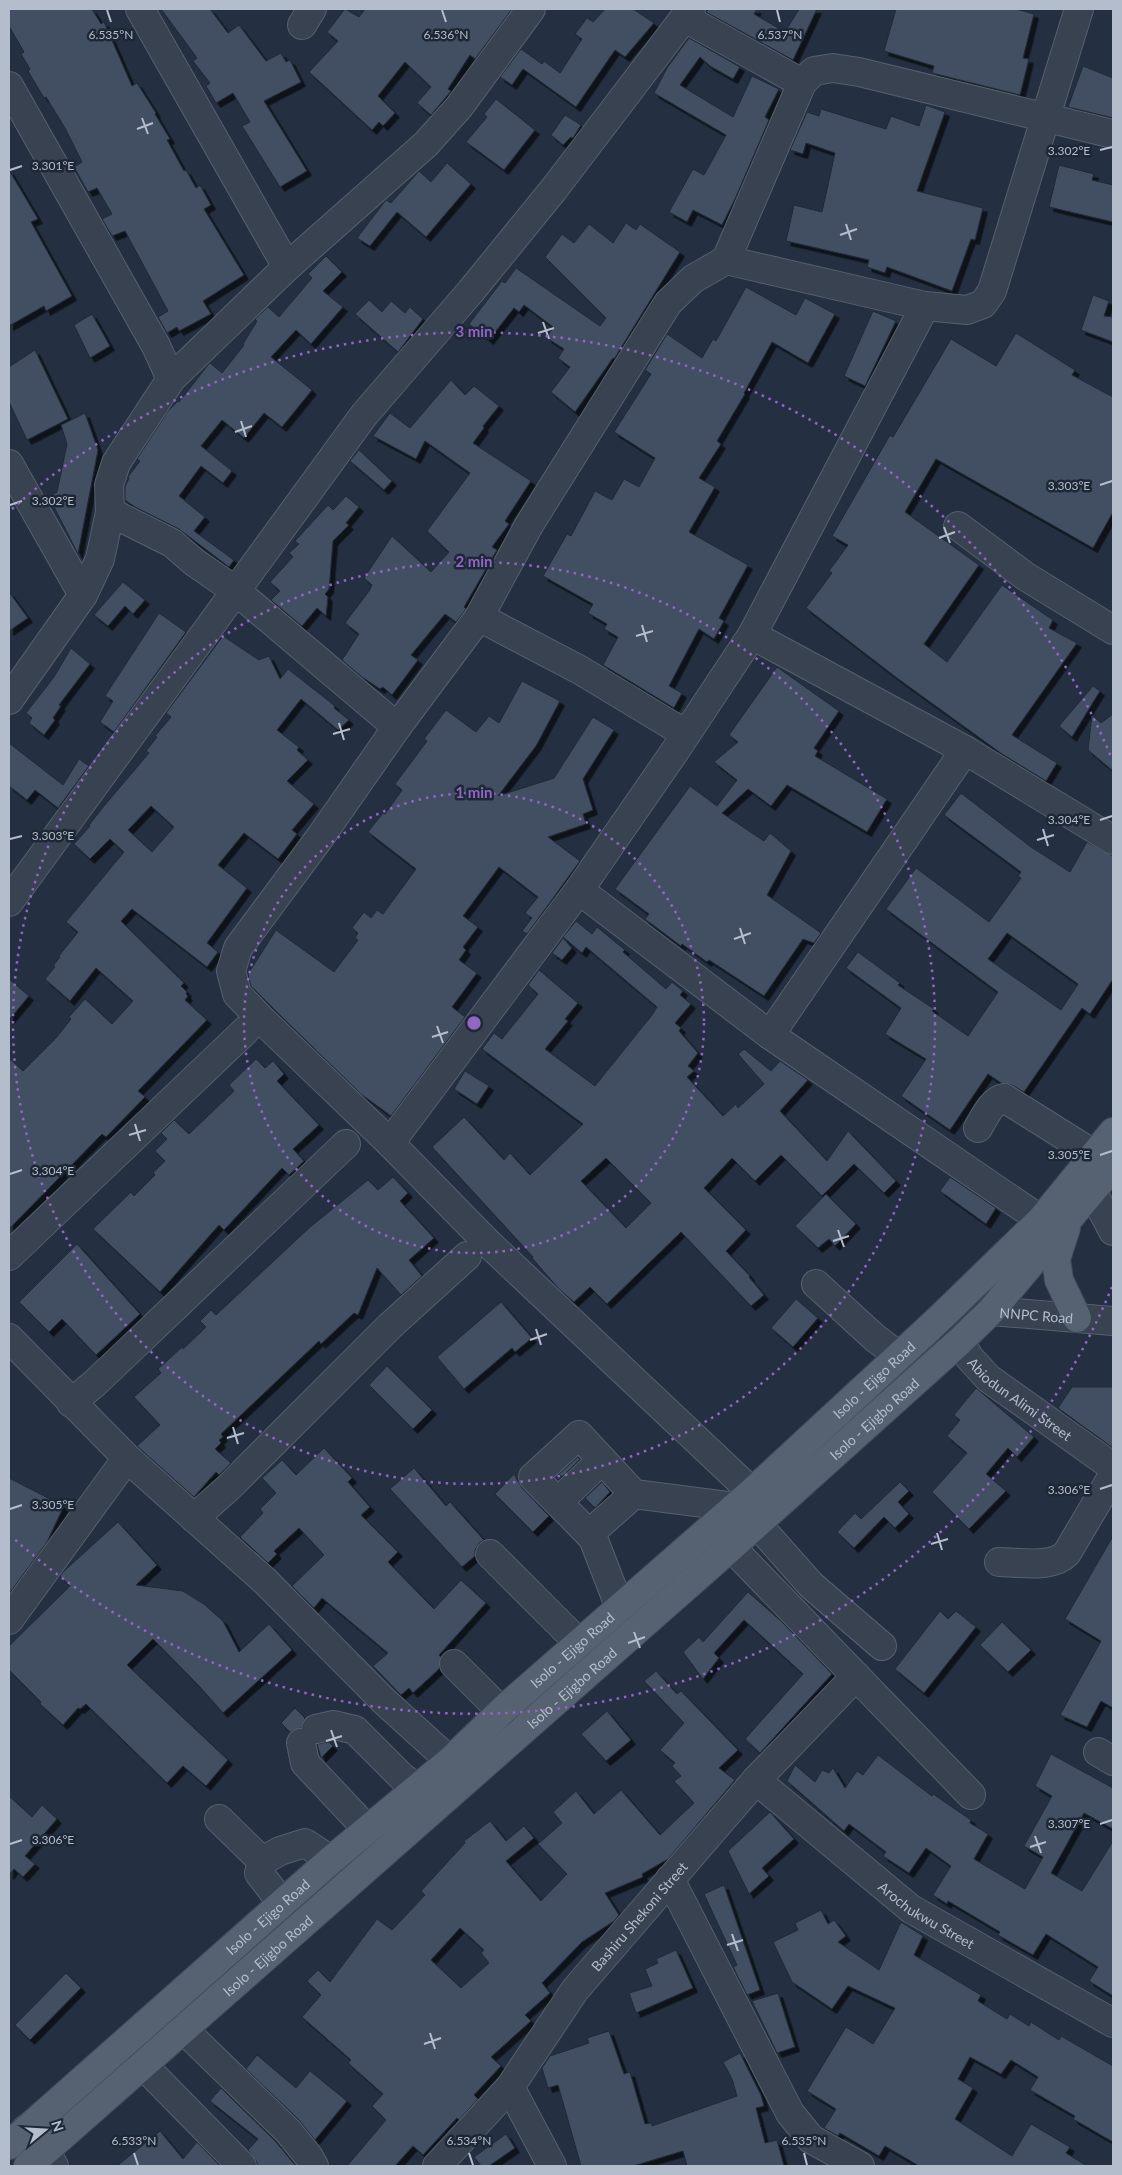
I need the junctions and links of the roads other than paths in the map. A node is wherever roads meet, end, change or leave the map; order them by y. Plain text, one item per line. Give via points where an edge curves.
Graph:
1 (140, 9) edge
2 (531, 9) edge
3 (1080, 9) edge
4 (688, 13) edge
5 (802, 83) junction
6 (9, 86) edge
7 (1046, 118) junction
8 (1113, 134) edge
9 (726, 260) junction
10 (287, 267) junction
11 (925, 306) junction
12 (170, 379) junction
13 (9, 464) edge
14 (110, 512) junction
15 (958, 526) dead end
16 (236, 591) junction
17 (83, 595) junction
18 (479, 617) junction
19 (1113, 630) edge
20 (752, 634) junction
21 (9, 700) edge
22 (397, 727) junction
23 (686, 734) junction
24 (965, 750) junction
25 (1113, 840) edge
26 (579, 890) junction
27 (9, 902) edge
28 (246, 1030) dead end
29 (770, 1035) junction
30 (978, 1128) dead end
31 (1113, 1132) edge
32 (346, 1144) dead end
33 (390, 1144) junction
34 (1104, 1160) edge
35 (1092, 1191) junction
36 (1070, 1218) junction
37 (1041, 1220) junction
38 (1113, 1231) edge
39 (9, 1256) edge
40 (467, 1256) dead end
41 (816, 1284) dead end
42 (968, 1291) junction
43 (991, 1311) junction
44 (1077, 1318) junction
45 (940, 1319) junction
46 (1113, 1321) edge
47 (9, 1338) edge
48 (960, 1341) junction
49 (899, 1356) junction
50 (71, 1403) junction
51 (127, 1458) junction
52 (1113, 1468) edge
53 (1113, 1475) edge
54 (634, 1494) junction
55 (743, 1500) junction
56 (194, 1518) junction
57 (757, 1524) junction
58 (589, 1534) junction
59 (731, 1547) junction
60 (490, 1554) dead end
61 (999, 1562) dead end
62 (620, 1608) junction
63 (9, 1620) edge
64 (580, 1644) junction
65 (882, 1646) dead end
66 (454, 1664) dead end
67 (856, 1676) junction
68 (384, 1701) junction
69 (502, 1712) junction
70 (355, 1730) junction
71 (450, 1761) junction
72 (756, 1780) junction
73 (418, 1789) junction
74 (971, 1795) dead end
75 (219, 1819) dead end
76 (367, 1830) junction
77 (331, 1860) junction
78 (262, 1861) junction
79 (670, 1879) junction
80 (282, 1903) junction
81 (1113, 2023) edge
82 (183, 2029) junction
83 (142, 2064) junction
84 (510, 2087) junction
85 (17, 2137) edge
86 (811, 2139) junction
87 (42, 2161) edge
88 (242, 2166) edge
89 (314, 2166) edge
90 (437, 2166) edge
91 (552, 2166) edge
92 (818, 2166) edge
93 (860, 2166) edge

1 - 10 street
2 - 10 street via 459,108 426,144
3 - 7 street
4 - 5 street
4 - 16 street via 548,197 364,416
5 - 7 street via 814,72 833,68
5 - 9 street
6 - 12 street via 156,346
7 - 8 street
7 - 11 street via 992,291 983,304 967,310
9 - 11 street
9 - 18 street via 693,279 668,303 530,525
10 - 12 street
11 - 20 street
12 - 14 street via 116,463 108,485
13 - 17 street
14 - 16 street via 172,543
14 - 17 street via 100,559
15 - 19 street via 1025,576
16 - 22 street
16 - 27 street
17 - 21 street
18 - 22 street
18 - 23 street via 580,670
20 - 23 street
20 - 24 street
22 - 33 street via 238,948 231,971 237,994
23 - 26 street
24 - 25 street
24 - 29 street
26 - 29 street
26 - 33 street
28 - 39 street
29 - 37 street
30 - 34 street via 994,1104 1004,1098
31 - 34 main road, Isolo - Ejigo Road
32 - 50 street
33 - 55 street
34 - 35 main road, Isolo - Ejigbo Road
34 - 37 main road, Isolo - Ejigo Road
35 - 36 main road, Isolo - Ejigbo Road
35 - 38 street
36 - 43 main road, Isolo - Ejigbo Road
36 - 44 main road via 1056,1259 1059,1280
37 - 42 main road, Isolo - Ejigo Road
40 - 56 street via 390,1326
41 - 49 street
42 - 43 street, NNPC Road
42 - 45 main road, Isolo - Ejigo Road
43 - 44 street, NNPC Road
43 - 48 main road, Isolo - Ejigbo Road
44 - 46 street, NNPC Road
45 - 48 street, Abiodun Alimi Street
45 - 49 main road, Isolo - Ejigo Road
47 - 50 street
48 - 52 street, Abiodun Alimi Street via 988,1378
48 - 57 main road, Isolo - Ejigbo Road
49 - 55 main road, Isolo - Ejigo Road
50 - 51 street
51 - 56 street
51 - 63 street
53 - 61 street via 1060,1560
54 - 55 street
54 - 58 street
54 - 58 street via 579,1435 534,1477
55 - 62 main road, Isolo - Ejigo Road
56 - 68 street via 295,1609
57 - 59 main road, Isolo - Ejigbo Road
57 - 65 street via 811,1585
58 - 62 street
59 - 67 street
59 - 82 main road, Isolo - Ejigbo Road
60 - 64 street
62 - 64 main road, Isolo - Ejigo Road
64 - 69 main road, Isolo - Ejigo Road
66 - 69 street
67 - 72 street, Bashiru Shekoni Street
67 - 74 street
68 - 70 street
68 - 71 street
69 - 71 main road, Isolo - Ejigo Road
70 - 73 street
70 - 76 street via 334,1725 309,1736 305,1764
71 - 73 main road, Isolo - Ejigo Road
72 - 79 street, Bashiru Shekoni Street
72 - 81 street, Arochukwu Street via 911,1909
73 - 76 main road, Isolo - Ejigo Road
75 - 78 street
76 - 77 main road, Isolo - Ejigo Road
77 - 78 street via 305,1843
77 - 80 main road, Isolo - Ejigo Road
78 - 80 street via 259,1873
79 - 84 street, Bashiru Shekoni Street via 575,1990
79 - 86 street via 790,2113
80 - 85 main road, Isolo - Ejigo Road
82 - 83 main road, Isolo - Ejigbo Road
82 - 89 street via 288,2131
83 - 87 main road, Isolo - Ejigbo Road
83 - 88 street
84 - 90 street, Bashiru Shekoni Street
84 - 91 street
85 - 87 street
86 - 92 street
86 - 93 street

